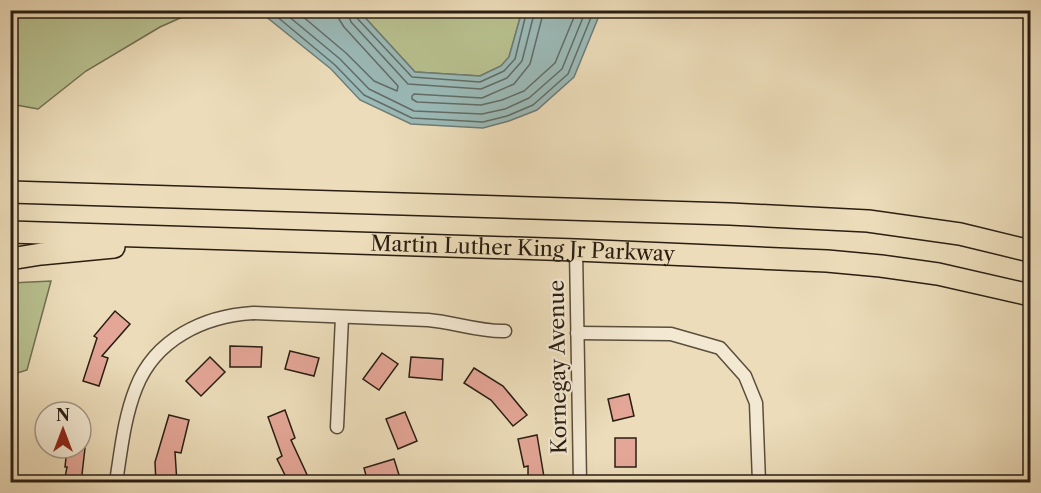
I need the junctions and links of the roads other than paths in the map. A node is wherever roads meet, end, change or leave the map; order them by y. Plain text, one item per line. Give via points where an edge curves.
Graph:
1 (10, 192) edge
2 (10, 232) edge
3 (196, 239) junction
4 (576, 250) junction
5 (1030, 251) edge
6 (10, 259) edge
7 (1030, 295) edge
8 (342, 317) junction
9 (505, 331) dead end
10 (577, 333) junction
11 (337, 427) dead end
12 (116, 483) edge
13 (580, 483) edge
14 (759, 483) edge

1 - 5 highway, Martin Luther King Jr Parkway via 825,219 916,227
2 - 3 highway, Martin Luther King Jr Parkway
3 - 4 highway, Martin Luther King Jr Parkway
3 - 6 highway
4 - 7 highway, Martin Luther King Jr Parkway via 881,266 938,274
4 - 10 street, Kornegay Avenue
8 - 9 street via 428,320
8 - 11 street
8 - 12 street via 231,314 213,318 175,338 158,353 136,386
10 - 13 street, Kornegay Avenue
10 - 14 street via 671,334 720,348 745,376 756,403

